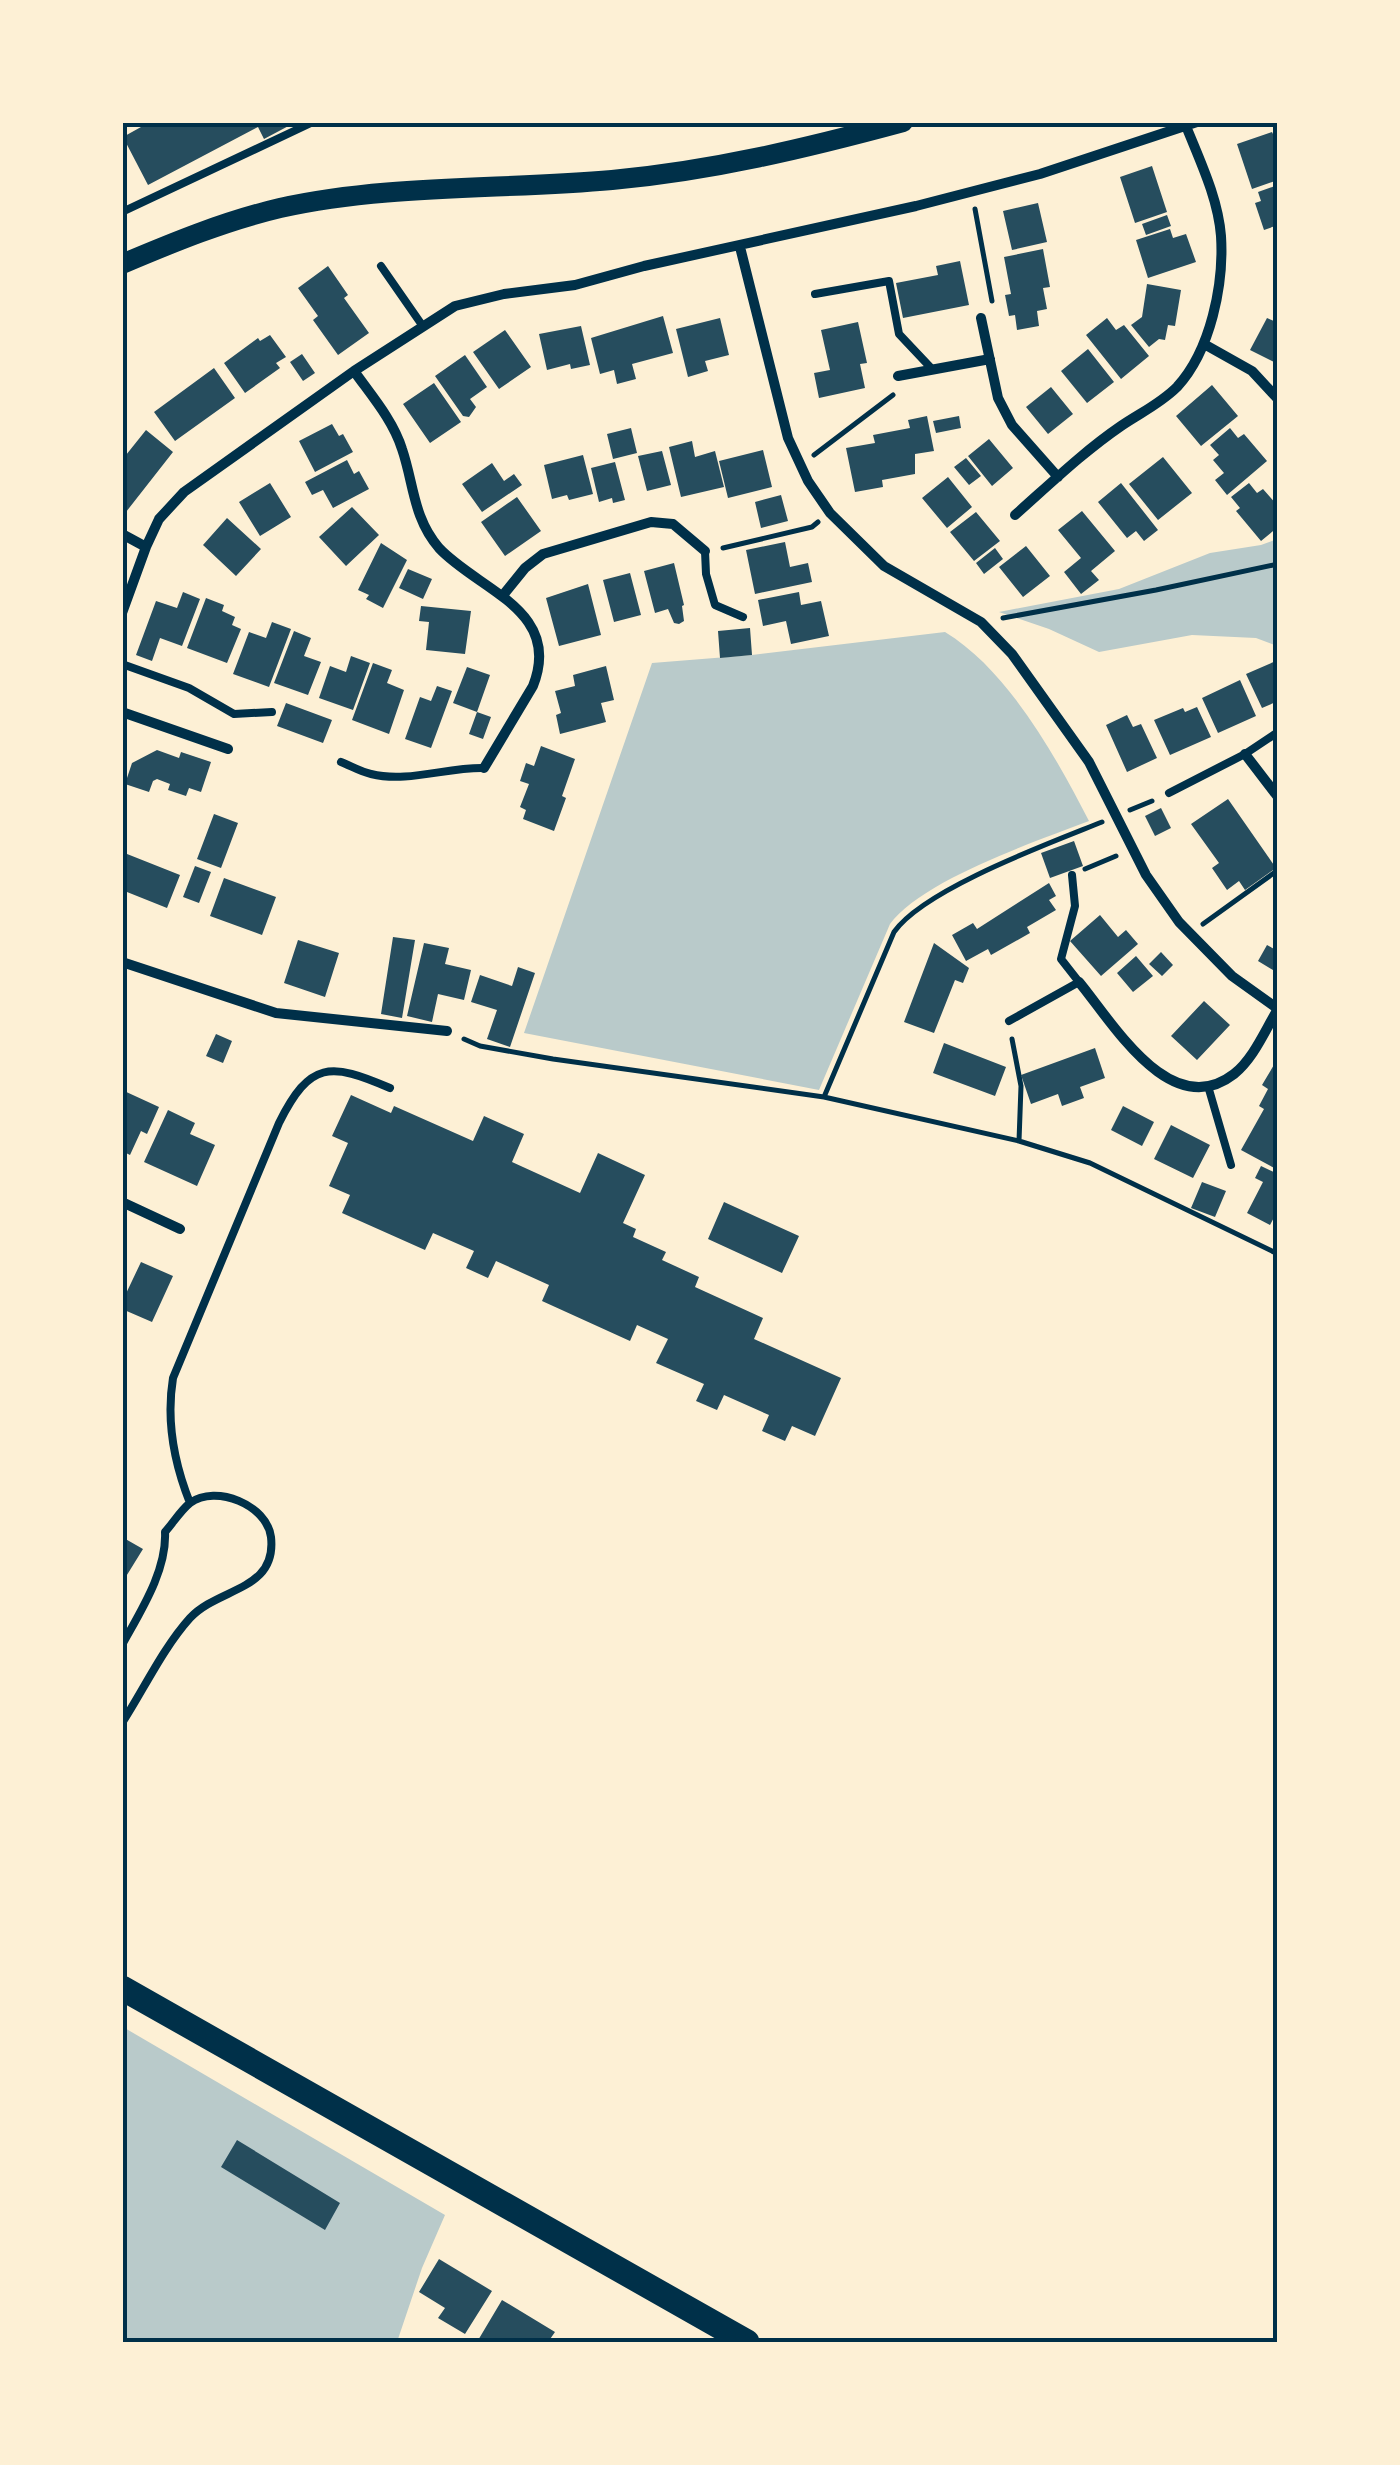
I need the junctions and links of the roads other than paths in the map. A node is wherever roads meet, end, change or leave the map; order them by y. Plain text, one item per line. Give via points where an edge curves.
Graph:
1 (312, 122) edge
2 (900, 123) edge
3 (1192, 124) edge
4 (122, 212) edge
5 (740, 247) junction
6 (122, 264) edge
7 (381, 266) dead end
8 (815, 294) dead end
9 (981, 318) road end
10 (422, 325) junction
11 (1204, 344) junction
12 (990, 358) junction
13 (932, 370) junction
14 (354, 371) junction
15 (898, 376) road end
16 (1278, 399) edge
17 (1058, 477) junction
18 (1015, 515) dead end
19 (122, 534) edge
20 (146, 547) junction
21 (705, 552) joint
22 (504, 594) junction
23 (122, 613) edge
24 (743, 617) dead end
25 (122, 664) edge
26 (122, 712) edge
27 (272, 712) dead end
28 (1278, 732) edge
29 (228, 749) dead end
30 (1246, 754) junction
31 (341, 762) dead end
32 (484, 768) joint
33 (1169, 793) road end
34 (1278, 797) edge
35 (1072, 875) road end
36 (122, 962) edge
37 (1080, 982) junction
38 (1278, 1009) edge
39 (1009, 1021) road end
40 (447, 1031) road end
41 (1208, 1086) junction
42 (390, 1088) dead end
43 (1232, 1165) dead end
44 (122, 1202) edge
45 (180, 1229) dead end
46 (190, 1503) junction
47 (122, 1645) edge
48 (122, 1723) edge
49 (122, 1988) edge
50 (747, 2342) edge

1 - 4 lane
2 - 6 main road via 695,170 365,195 280,208
3 - 5 street via 1040,174
3 - 11 street via 1221,234 1220,275
5 - 10 street via 576,285 479,299
5 - 38 street via 788,438 830,512 884,566 981,622 1012,654 1089,762 1146,875 1190,934
7 - 10 lane
8 - 13 lane via 889,280 900,334
9 - 12 street
10 - 14 street
11 - 16 street via 1252,371
11 - 17 street via 1178,385
12 - 13 street
12 - 17 street via 1012,425
13 - 15 street
14 - 20 street via 184,492 159,519
14 - 22 street via 397,435 423,526 456,564
17 - 18 street
19 - 20 street
20 - 23 street
21 - 22 street via 672,524 650,522 543,554
21 - 24 lane via 715,605
22 - 32 street via 537,642 538,674
25 - 27 lane via 198,692 234,714
26 - 29 street
28 - 30 lane
30 - 33 lane
30 - 34 street
31 - 32 lane via 385,776
35 - 37 lane via 1075,906 1062,959
36 - 40 street via 276,1013
37 - 39 lane
37 - 41 street via 1164,1078
38 - 41 street via 1242,1066
41 - 43 lane
42 - 46 lane via 348,1070 318,1074 294,1091 278,1123 172,1378 173,1442
44 - 45 street
46 - 47 lane via 165,1532 166,1548 144,1607
46 - 48 lane via 226,1496 256,1509 271,1535 265,1570 189,1619
49 - 50 main road

